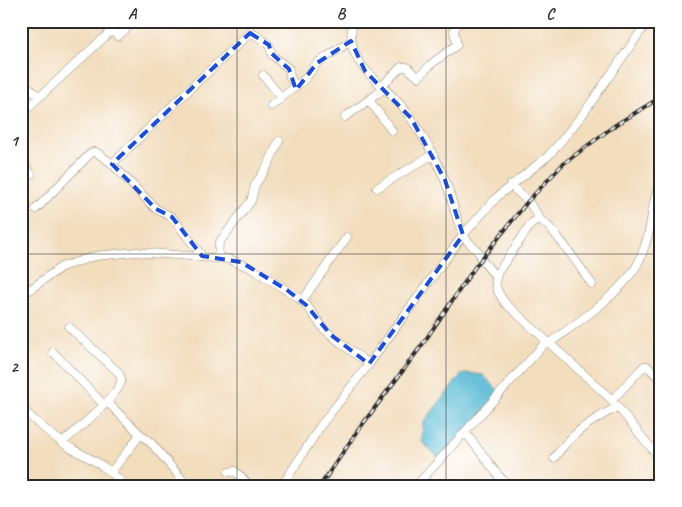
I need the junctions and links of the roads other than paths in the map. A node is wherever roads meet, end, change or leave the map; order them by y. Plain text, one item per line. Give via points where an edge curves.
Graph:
1 (102, 21) edge
2 (119, 21) edge
3 (135, 21) edge
4 (353, 21) edge
5 (462, 21) edge
6 (648, 21) edge
7 (110, 30) junction
8 (351, 41) junction
9 (264, 74) dead end
10 (21, 80) edge
11 (296, 87) junction
12 (383, 88) junction
13 (40, 97) junction
14 (281, 97) junction
15 (369, 100) junction
16 (271, 106) dead end
17 (21, 114) edge
18 (345, 117) dead end
19 (392, 131) dead end
20 (279, 141) dead end
21 (432, 155) junction
22 (21, 161) edge
23 (112, 164) junction
24 (31, 174) dead end
25 (661, 182) edge
26 (510, 185) junction
27 (377, 188) dead end
28 (36, 209) dead end
29 (541, 220) junction
30 (464, 235) junction
31 (347, 238) dead end
32 (202, 256) junction
33 (218, 258) junction
34 (496, 277) junction
35 (592, 284) dead end
36 (21, 296) edge
37 (302, 301) junction
38 (69, 327) dead end
39 (549, 342) junction
40 (53, 352) dead end
41 (369, 364) junction
42 (661, 380) edge
43 (612, 400) junction
44 (106, 403) junction
45 (617, 407) junction
46 (21, 408) edge
47 (465, 432) junction
48 (139, 433) junction
49 (63, 442) junction
50 (554, 458) dead end
51 (661, 460) edge
52 (111, 472) junction
53 (229, 472) dead end
54 (501, 478) junction
55 (186, 484) dead end
56 (125, 486) edge
57 (250, 486) edge
58 (282, 486) edge
59 (416, 486) edge
60 (494, 486) edge
61 (509, 486) edge

1 - 7 street
2 - 7 street
3 - 7 street via 118,36
4 - 8 street
5 - 12 street via 453,34 457,45 419,77 407,67 398,68
6 - 26 street via 567,134 548,156
7 - 13 street
8 - 11 street via 316,63
8 - 12 street via 365,71
9 - 14 street
10 - 13 street
11 - 14 street
11 - 23 street via 289,69 272,55 269,45 250,33
12 - 15 street
12 - 21 street via 404,108
13 - 17 street
14 - 16 street
15 - 18 street
15 - 19 street
20 - 33 street via 255,185 251,201 219,242
21 - 27 street
21 - 30 street via 445,180
22 - 24 street
23 - 28 street via 93,152
23 - 32 street via 156,209 172,217
25 - 39 street via 647,241 633,272 595,309
26 - 29 street via 528,201
26 - 30 street
29 - 34 street via 532,223
29 - 35 street
30 - 34 street
30 - 41 street
31 - 37 street
32 - 33 street
32 - 36 street via 136,252 95,256 61,267
33 - 37 street via 246,265
34 - 39 street via 495,287 505,302
37 - 41 street via 324,328
38 - 44 street via 120,376 120,384
39 - 43 street
39 - 47 street
40 - 44 street
41 - 58 street via 321,425
42 - 43 street via 644,366
43 - 45 street
44 - 48 street
44 - 49 street
45 - 50 street via 574,434
45 - 51 street
46 - 49 street
47 - 54 street
47 - 59 street
48 - 52 street
48 - 55 street
49 - 52 street
52 - 56 street
53 - 57 street via 235,471
54 - 60 street
54 - 61 street

